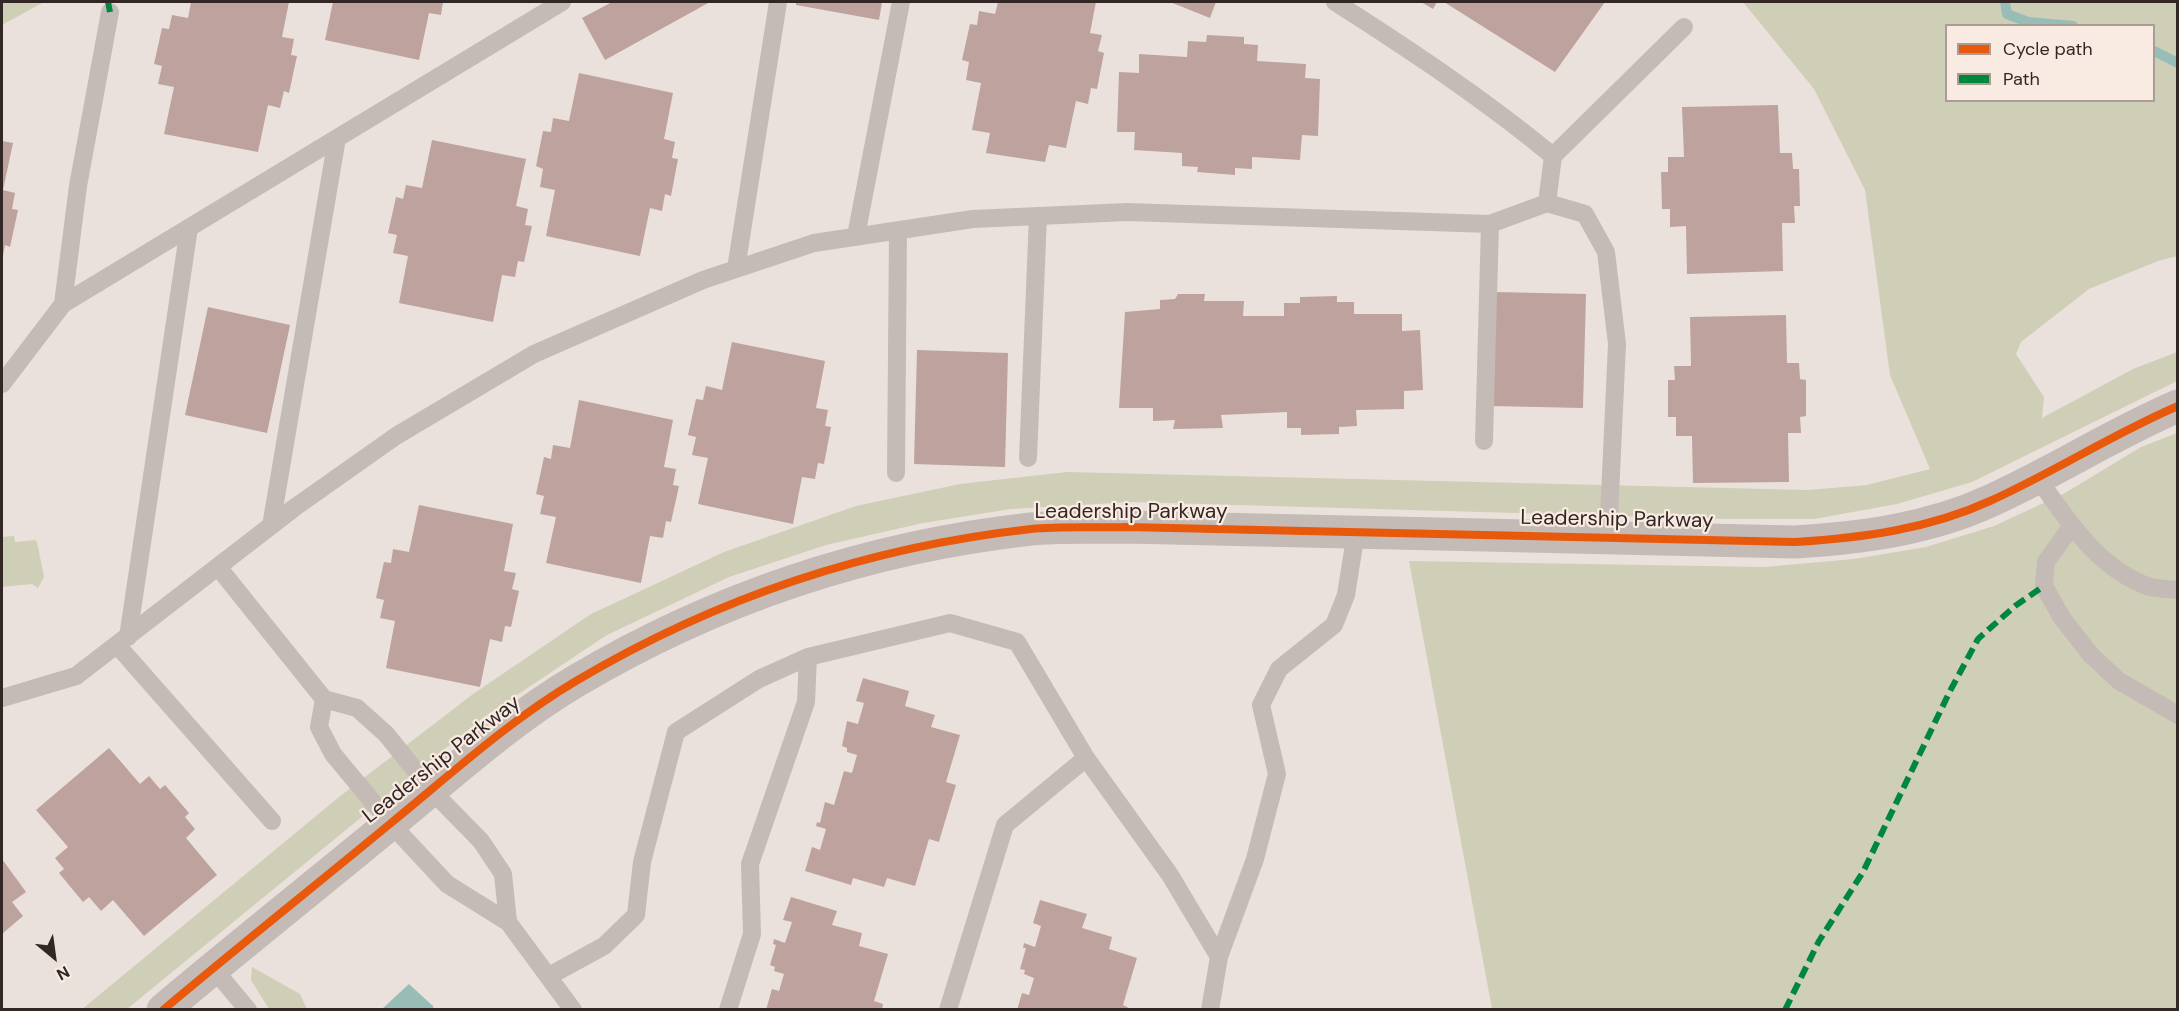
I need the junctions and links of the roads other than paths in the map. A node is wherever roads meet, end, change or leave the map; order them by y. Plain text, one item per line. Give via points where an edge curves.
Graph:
1 (562, 2) edge
2 (778, 2) edge
3 (901, 2) edge
4 (1335, 2) edge
5 (110, 12) dead end
6 (1684, 27) dead end
7 (337, 138) junction
8 (1553, 156) junction
9 (1547, 203) junction
10 (1038, 216) junction
11 (1490, 224) junction
12 (189, 228) junction
13 (898, 230) junction
14 (856, 236) junction
15 (736, 269) junction
16 (63, 304) junction
17 (2, 384) edge
18 (2178, 406) edge
19 (1484, 441) dead end
20 (1028, 458) dead end
21 (896, 472) dead end
22 (2037, 477) junction
23 (272, 526) junction
24 (2071, 526) junction
25 (1356, 532) junction
26 (1608, 538) junction
27 (218, 567) junction
28 (2178, 590) edge
29 (123, 641) junction
30 (808, 657) junction
31 (2, 698) edge
32 (324, 699) junction
33 (2178, 715) edge
34 (1086, 758) junction
35 (431, 790) junction
36 (272, 821) dead end
37 (391, 824) junction
38 (508, 922) junction
39 (1219, 957) junction
40 (213, 968) junction
41 (549, 976) junction
42 (164, 1010) edge
43 (248, 1010) edge
44 (573, 1010) edge
45 (728, 1010) edge
46 (948, 1010) edge
47 (1210, 1010) edge

1 - 7 lane
2 - 15 lane
3 - 14 lane
4 - 8 lane via 1409,49
5 - 16 lane via 78,186
6 - 8 lane
7 - 12 lane
7 - 23 lane
8 - 9 lane
9 - 11 lane
9 - 26 lane via 1585,214 1606,252 1617,344
10 - 11 lane via 1127,212
10 - 13 lane via 973,219
10 - 20 lane
11 - 19 lane
12 - 16 lane
12 - 29 lane
13 - 14 lane
13 - 21 lane
14 - 15 lane via 814,243
15 - 23 lane via 534,354 396,436
16 - 17 lane
18 - 22 street, Leadership Parkway
22 - 24 lane
22 - 26 street, Leadership Parkway via 1988,502 1909,528 1853,539 1795,542
23 - 27 lane
24 - 28 lane via 2112,568 2151,587
24 - 33 lane via 2046,562 2044,586 2062,618 2091,655 2119,681
25 - 26 street, Leadership Parkway
25 - 35 street, Leadership Parkway via 1034,529 954,539 881,554 798,578 712,610 638,646 574,682
25 - 39 lane via 1346,595 1334,625 1279,669 1261,705 1277,774 1255,859
27 - 29 lane
27 - 32 lane
29 - 31 lane via 76,676
29 - 36 lane
30 - 34 lane via 950,623 1017,642
30 - 41 lane via 759,679 676,732 642,862 636,915 604,946
30 - 45 lane via 806,702 750,864 752,934
32 - 35 lane via 357,708 386,734
32 - 37 lane via 319,727 333,754
34 - 39 lane via 1170,875
34 - 46 lane via 1005,825
35 - 37 street, Leadership Parkway
35 - 38 lane via 481,841 503,874
37 - 38 lane via 447,884
37 - 40 street, Leadership Parkway
38 - 41 lane
39 - 47 lane
40 - 42 street, Leadership Parkway
40 - 43 lane
41 - 44 lane

